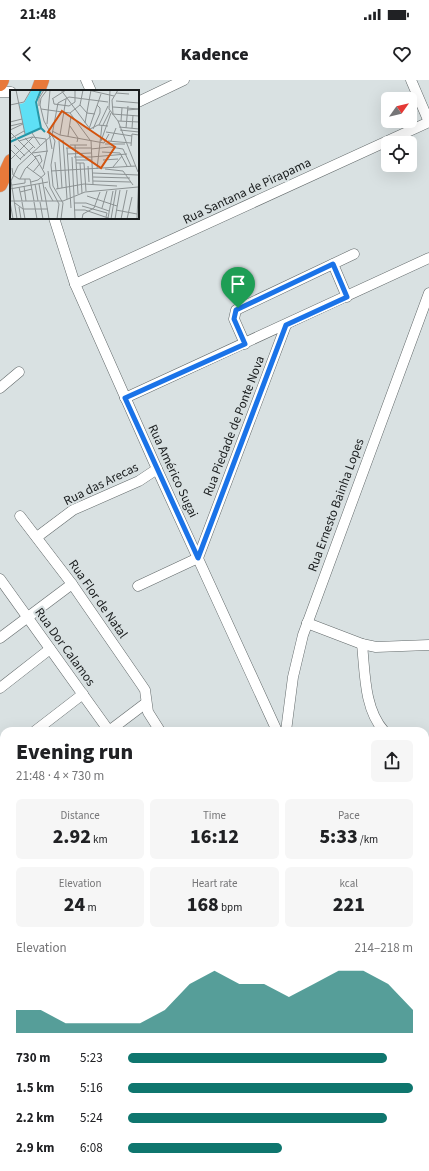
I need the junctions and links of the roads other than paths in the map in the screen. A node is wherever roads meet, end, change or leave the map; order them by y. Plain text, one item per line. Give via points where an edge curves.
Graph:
1 (2, 80) edge
2 (42, 80) edge
3 (86, 80) edge
4 (184, 80) edge
5 (411, 80) edge
6 (0, 84) edge
7 (38, 90) edge
8 (91, 90) edge
9 (139, 102) edge
10 (429, 122) edge
11 (10, 160) edge
12 (10, 162) edge
13 (0, 165) edge
14 (0, 185) edge
15 (54, 219) edge
16 (354, 254) dead end
17 (429, 258) edge
18 (333, 264) junction
19 (75, 284) junction
20 (429, 293) edge
21 (347, 297) junction
22 (286, 325) junction
23 (245, 344) junction
24 (19, 372) dead end
25 (0, 388) edge
26 (125, 398) junction
27 (157, 469) junction
28 (20, 516) dead end
29 (37, 537) junction
30 (198, 558) junction
31 (0, 579) edge
32 (72, 584) junction
33 (138, 586) dead end
34 (27, 617) junction
35 (307, 623) junction
36 (0, 638) edge
37 (362, 644) junction
38 (429, 645) edge
39 (50, 649) junction
40 (0, 688) edge
41 (83, 694) junction
42 (146, 703) junction
43 (40, 727) edge
44 (106, 727) edge
45 (114, 727) edge
46 (157, 727) edge
47 (275, 727) edge
48 (287, 727) edge
49 (381, 727) edge

1 - 6 highway
2 - 7 highway
3 - 8 street
4 - 9 street
5 - 10 street
10 - 19 street, Rua Santana de Pirapama
11 - 13 street
12 - 14 highway
15 - 19 street, Rua Américo Sugai
16 - 18 street
17 - 21 street
18 - 21 street
18 - 23 street via 236,310 234,319
19 - 26 street, Rua Américo Sugai
20 - 35 street, Rua Ernesto Bainha Lopes
21 - 22 street
22 - 23 street
22 - 30 street, Rua Piedade de Ponte Nova
23 - 26 street
24 - 25 street
26 - 27 street, Rua Américo Sugai
27 - 29 street, Rua das Arecas via 139,481 73,510
27 - 30 street, Rua Américo Sugai
28 - 29 street, Rua Flor de Natal
29 - 32 street, Rua Flor de Natal
30 - 33 street
30 - 47 street, Rua Américo Sugai
31 - 34 street, Rua Dor Calamos
32 - 34 street
32 - 42 street, Rua Flor de Natal via 145,690
34 - 36 street
34 - 39 street, Rua Dor Calamos
35 - 37 street
35 - 48 street, Rua Ernesto Bainha Lopes via 293,677
37 - 38 street via 390,648
37 - 49 street via 367,689 376,720
39 - 40 street
39 - 41 street, Rua Dor Calamos
41 - 43 street
41 - 44 street, Rua Dor Calamos
42 - 45 street
42 - 46 street, Rua Flor de Natal

